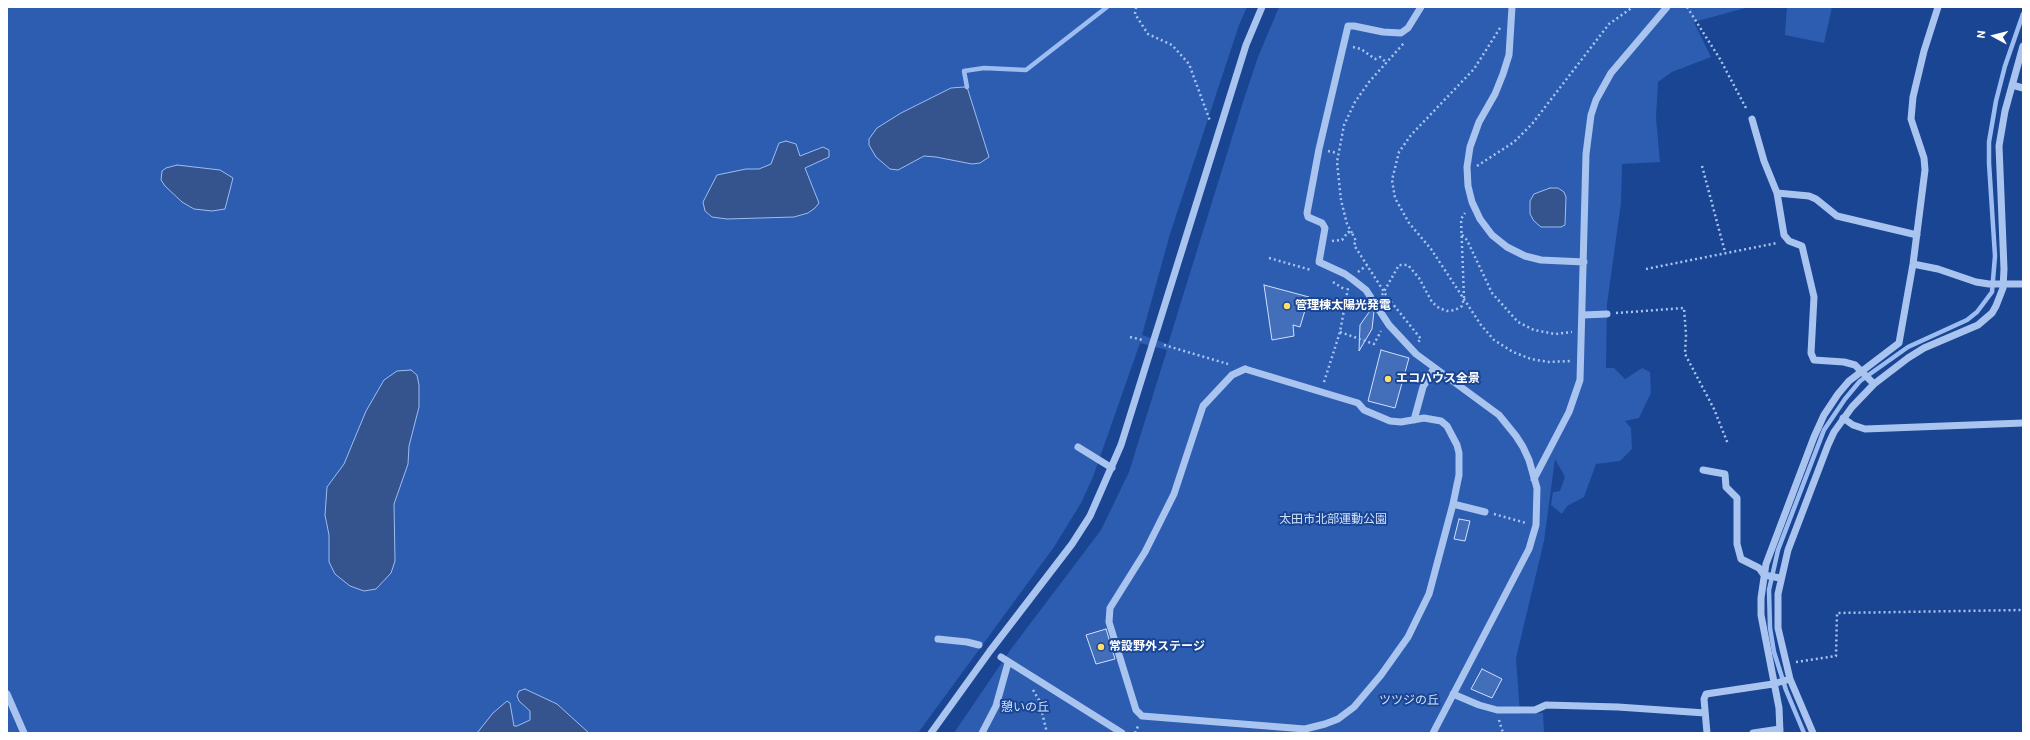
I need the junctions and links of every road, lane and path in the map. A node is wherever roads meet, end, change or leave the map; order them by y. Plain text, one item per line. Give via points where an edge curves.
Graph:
1 (1136, 7) edge
2 (1262, 7) edge
3 (1421, 7) edge
4 (1512, 7) edge
5 (1633, 7) edge
6 (1667, 7) edge
7 (1686, 7) edge
8 (1938, 7) edge
9 (1501, 25) dead end
10 (1402, 32) junction
11 (1343, 44) junction
12 (2023, 46) edge
13 (1386, 62) junction
14 (2012, 85) junction
15 (2023, 88) edge
16 (1752, 119) joint
17 (1217, 139) junction
18 (1702, 166) dead end
19 (1467, 167) junction
20 (1777, 193) junction
21 (1474, 207) junction
22 (1352, 232) junction
23 (1462, 235) junction
24 (1918, 235) junction
25 (1324, 240) junction
26 (1789, 241) junction
27 (1725, 252) junction
28 (1269, 258) dead end
29 (1584, 262) junction
30 (1913, 264) junction
31 (1367, 265) junction
32 (1646, 269) dead end
33 (1313, 271) dead end
34 (1352, 279) junction
35 (1330, 280) dead end
36 (2023, 284) edge
37 (2003, 285) junction
38 (1346, 290) junction
39 (1385, 291) junction
40 (1464, 300) junction
41 (1376, 305) junction
42 (1607, 314) joint
43 (1583, 315) junction
44 (1403, 317) junction
45 (1388, 325) junction
46 (1582, 331) junction
47 (1340, 332) junction
48 (1130, 336) dead end
49 (1143, 340) dead end
50 (1164, 345) dead end
51 (1410, 347) junction
52 (1582, 361) junction
53 (1434, 368) junction
54 (1245, 369) junction
55 (1861, 371) junction
56 (1874, 384) junction
57 (1321, 392) junction
58 (1843, 418) junction
59 (1414, 420) junction
60 (2023, 423) edge
61 (1728, 444) dead end
62 (1078, 447) dead end
63 (1112, 468) junction
64 (1703, 470) dead end
65 (1534, 479) junction
66 (1453, 504) junction
67 (1485, 512) joint
68 (1526, 523) dead end
69 (1764, 575) junction
70 (1780, 578) junction
71 (2023, 610) edge
72 (938, 639) dead end
73 (979, 645) dead end
74 (1001, 657) dead end
75 (1008, 663) junction
76 (1786, 663) junction
77 (1790, 679) junction
78 (1773, 684) junction
79 (1029, 686) dead end
80 (7, 694) edge
81 (1454, 694) junction
82 (1705, 713) junction
83 (1780, 731) edge
84 (24, 733) edge
85 (931, 733) edge
86 (982, 733) edge
87 (1047, 733) edge
88 (1122, 733) edge
89 (1433, 733) edge
90 (1706, 733) edge
91 (1753, 733) edge
92 (1813, 733) edge

1 - 17 path via 1135,14 1148,34 1172,45 1189,64
2 - 17 street via 1246,45
3 - 10 street via 1408,28
4 - 19 street via 1509,55 1495,94 1470,147
5 - 19 path via 1609,24 1532,124 1514,142 1483,164
6 - 29 street via 1611,73 1591,115 1586,154
7 - 16 path via 1720,59
8 - 24 street via 1924,51 1913,97 1911,119 1924,158 1925,170
9 - 40 path via 1474,69 1411,135 1399,152 1392,180 1395,198 1410,224 1431,249
10 - 11 street via 1383,32 1348,26
10 - 13 path via 1406,42
11 - 13 path via 1361,49 1375,59 1378,57
11 - 25 street via 1307,209 1308,216 1322,223 1325,228
12 - 14 street
13 - 22 path via 1355,102 1344,125 1337,153 1340,195 1347,224
14 - 15 street
14 - 37 street via 1999,146
16 - 20 street via 1764,161
17 - 63 street
18 - 27 path
19 - 21 street via 1468,186
20 - 24 street via 1809,196 1837,216
20 - 26 street via 1784,236
21 - 23 path via 1461,219
21 - 29 street via 1492,235 1507,247 1525,256 1541,260
22 - 25 path via 1348,232 1342,240
22 - 31 path via 1356,241 1354,245
23 - 40 path
23 - 46 path via 1467,240 1492,293 1518,322 1534,330 1556,334
24 - 30 street
25 - 34 street via 1319,262
26 - 27 path
26 - 55 street via 1802,246 1814,297 1814,360 1844,362 1856,366
27 - 32 path
28 - 33 path
29 - 43 street
30 - 37 street via 1989,284
30 - 55 street via 1899,343
31 - 34 path
31 - 39 path
34 - 38 path
34 - 41 street via 1366,290
35 - 38 path
36 - 37 street
37 - 56 street via 1996,306 1986,319 1968,330 1924,348
38 - 47 path
39 - 40 path via 1399,264 1402,264 1412,268 1432,302 1439,308 1455,310 1462,306
39 - 41 path
39 - 44 path
40 - 52 path via 1494,340 1513,352 1549,362
41 - 45 street
42 - 43 street
42 - 61 path via 1684,308 1685,354 1714,408
43 - 46 street
44 - 45 path
44 - 51 path via 1421,339
45 - 47 path via 1382,329 1374,344
45 - 51 street
46 - 52 street
47 - 57 path
48 - 49 path
50 - 54 path
51 - 53 street
52 - 65 street via 1576,395
53 - 59 street via 1423,387
53 - 65 street via 1499,415 1510,427 1529,460
54 - 57 street
54 - 66 street via 1232,375 1203,406 1186,461 1164,516 1110,608 1109,622 1138,714 1297,730 1325,724 1345,714 1381,675 1408,637 1428,594
55 - 56 street
55 - 69 street via 1838,394 1814,437 1769,554
56 - 58 street
57 - 59 street via 1358,403 1364,410 1390,421
58 - 60 street via 1865,429
58 - 70 street via 1828,445
59 - 66 street via 1424,418 1441,421 1447,426 1457,445 1459,475
62 - 63 street
63 - 85 street via 1090,516 1072,544
64 - 69 street via 1725,474 1726,487 1737,498 1741,559 1759,568
65 - 81 street via 1537,488 1536,518 1529,549
66 - 67 street
67 - 68 path
69 - 70 street
69 - 78 street via 1761,614
70 - 76 street via 1778,622
71 - 76 path via 1837,613 1836,656
72 - 73 street
74 - 75 street
75 - 86 street via 996,706
75 - 88 street
76 - 77 street
77 - 78 street
77 - 92 street
78 - 82 street via 1706,694
78 - 83 street
79 - 87 path via 1039,700
80 - 84 street
81 - 82 street via 1497,710 1535,710 1546,705
81 - 89 street
82 - 90 street
83 - 91 street

